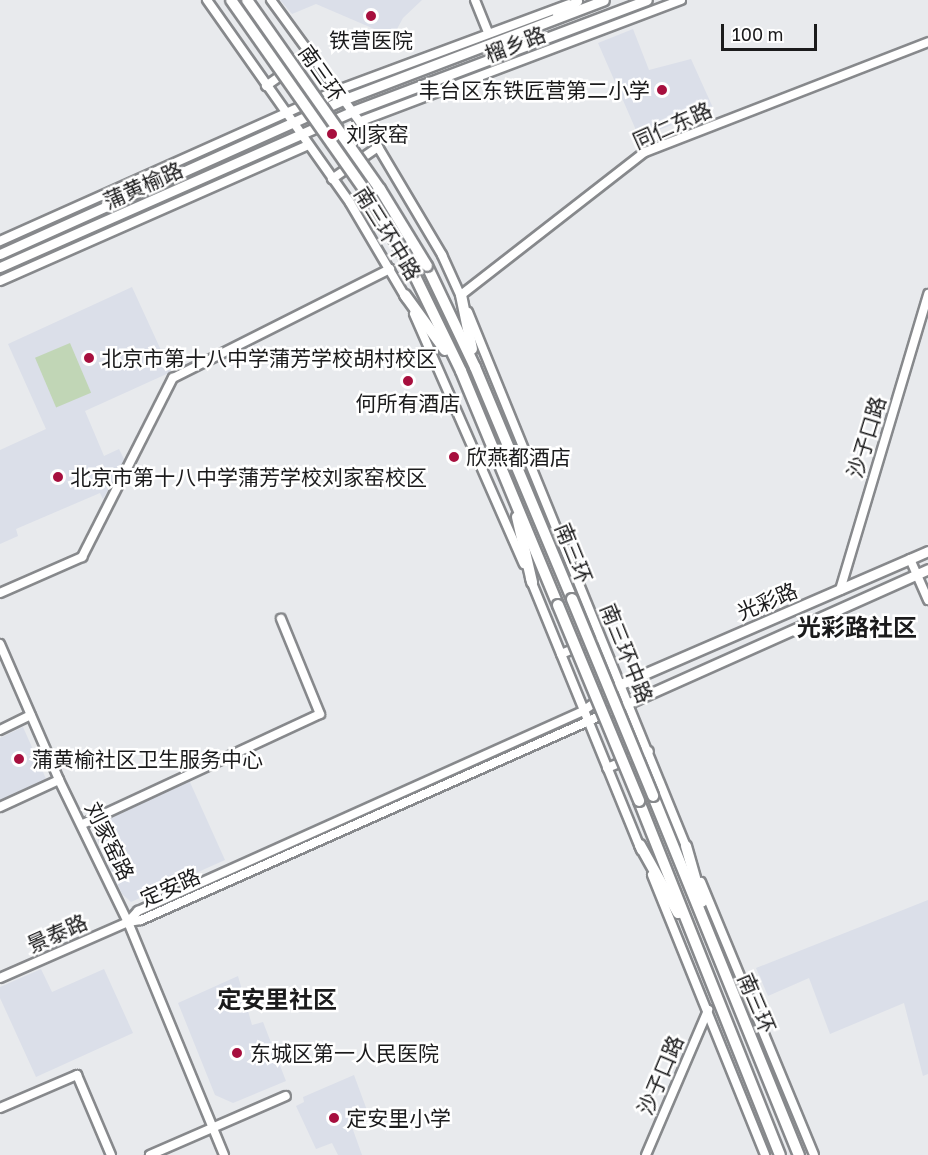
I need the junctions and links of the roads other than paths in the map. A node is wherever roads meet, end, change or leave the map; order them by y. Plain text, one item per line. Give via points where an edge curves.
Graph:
1 (207, 0) edge
2 (231, 0) edge
3 (247, 0) edge
4 (271, 0) edge
5 (475, 0) edge
6 (578, 0) edge
7 (604, 0) edge
8 (647, 0) edge
9 (681, 0) edge
10 (539, 25) junction
11 (488, 32) junction
12 (928, 42) edge
13 (311, 54) junction
14 (266, 86) junction
15 (338, 90) junction
16 (345, 99) junction
17 (353, 111) junction
18 (286, 114) junction
19 (361, 121) junction
20 (293, 124) junction
21 (301, 135) junction
22 (308, 145) junction
23 (378, 147) junction
24 (332, 179) junction
25 (64, 240) junction
26 (0, 241) edge
27 (77, 247) junction
28 (0, 254) edge
29 (0, 267) edge
30 (390, 269) junction
31 (0, 281) edge
32 (928, 294) edge
33 (405, 295) junction
34 (461, 295) junction
35 (475, 367) junction
36 (462, 371) junction
37 (509, 484) junction
38 (928, 551) edge
39 (910, 559) junction
40 (928, 569) edge
41 (917, 574) junction
42 (532, 582) junction
43 (840, 590) junction
44 (0, 593) edge
45 (928, 600) edge
46 (281, 619) dead end
47 (602, 638) junction
48 (0, 644) edge
49 (561, 654) junction
50 (621, 684) junction
51 (629, 703) junction
52 (584, 711) junction
53 (31, 716) junction
54 (588, 721) junction
55 (0, 730) edge
56 (649, 751) junction
57 (607, 768) junction
58 (59, 780) junction
59 (0, 807) edge
60 (83, 824) junction
61 (640, 845) junction
62 (686, 846) junction
63 (128, 922) junction
64 (700, 953) junction
65 (717, 958) junction
66 (0, 978) edge
67 (708, 1010) junction
68 (286, 1096) dead end
69 (0, 1108) edge
70 (213, 1128) junction
71 (155, 1154) edge
72 (111, 1155) edge
73 (224, 1155) edge
74 (646, 1155) edge
75 (765, 1155) edge
76 (780, 1155) edge
77 (799, 1155) edge
78 (814, 1155) edge

1 - 14 street, 南三环中路
2 - 36 highway, 南三环, bridge via 368,195 413,272
3 - 35 highway, 南三环, bridge via 380,189 427,266
4 - 13 street, 南三环中路
5 - 11 street
6 - 10 main road
6 - 11 street, 榴乡路
7 - 10 main road, 榴乡路
8 - 17 main road, 榴乡路
9 - 19 street, 榴乡路
10 - 16 main road, 榴乡路
11 - 15 street, 榴乡路
12 - 34 street, 同仁东路 via 645,152
13 - 14 street
13 - 15 street, 南三环中路
14 - 18 street, 南三环中路
15 - 16 street, 南三环中路
15 - 18 street, 榴乡路
16 - 17 street, 南三环中路
16 - 20 main road, 榴乡路
17 - 19 street, 南三环中路
17 - 21 main road, 榴乡路
18 - 20 street, 南三环中路
18 - 26 street, 榴乡路
19 - 23 street, 南三环中路
20 - 21 street, 南三环中路
20 - 28 main road, 蒲黄榆路
21 - 22 street, 南三环中路
21 - 25 main road, 蒲黄榆路
22 - 24 street, 南三环中路
22 - 27 street
23 - 24 street
23 - 34 street, 南三环中路
24 - 30 street, 南三环中路
25 - 27 street
25 - 29 main road, 蒲黄榆路
27 - 31 street
30 - 33 street, 南三环中路
30 - 44 street via 173,378 82,557
32 - 43 street, 沙子口路
33 - 36 highway
33 - 42 street, 南三环中路 via 438,362
34 - 35 highway
34 - 47 street, 南三环中路
35 - 65 highway, 南三环, bridge
36 - 37 highway, 南三环
37 - 42 highway
37 - 64 highway, 南三环, bridge
38 - 39 main road, 光彩路
39 - 41 street
39 - 43 main road, 光彩路
40 - 41 main road, 光彩路
41 - 45 street
41 - 51 main road, 光彩路
42 - 49 street, 南三环中路
43 - 50 main road, 光彩路
46 - 60 street via 320,714
47 - 49 street
47 - 50 street, 南三环中路
48 - 53 street, 刘家窑路
49 - 52 street, 南三环中路
50 - 51 street, 南三环中路
50 - 52 street, 定安路
51 - 54 street, 定安路
51 - 56 street, 南三环中路
52 - 54 street, 南三环中路
52 - 63 street, 定安路 via 138,911
53 - 55 street
53 - 58 street, 刘家窑路
54 - 57 street, 南三环中路
54 - 63 street, 定安路 via 141,920
56 - 57 street
56 - 62 street, 南三环中路
57 - 61 street, 南三环中路
58 - 59 street
58 - 60 street, 刘家窑路
60 - 63 street, 刘家窑路
61 - 64 highway
61 - 67 street, 南三环中路
62 - 65 highway
62 - 78 street, 南三环中路
63 - 66 street, 景泰路
63 - 70 street, 刘家窑路
64 - 76 highway, 南三环
65 - 77 highway, 南三环
67 - 74 street, 沙子口路
67 - 75 street, 南三环中路
68 - 70 street
69 - 72 street via 77,1075
70 - 71 street
70 - 73 street, 刘家窑路

